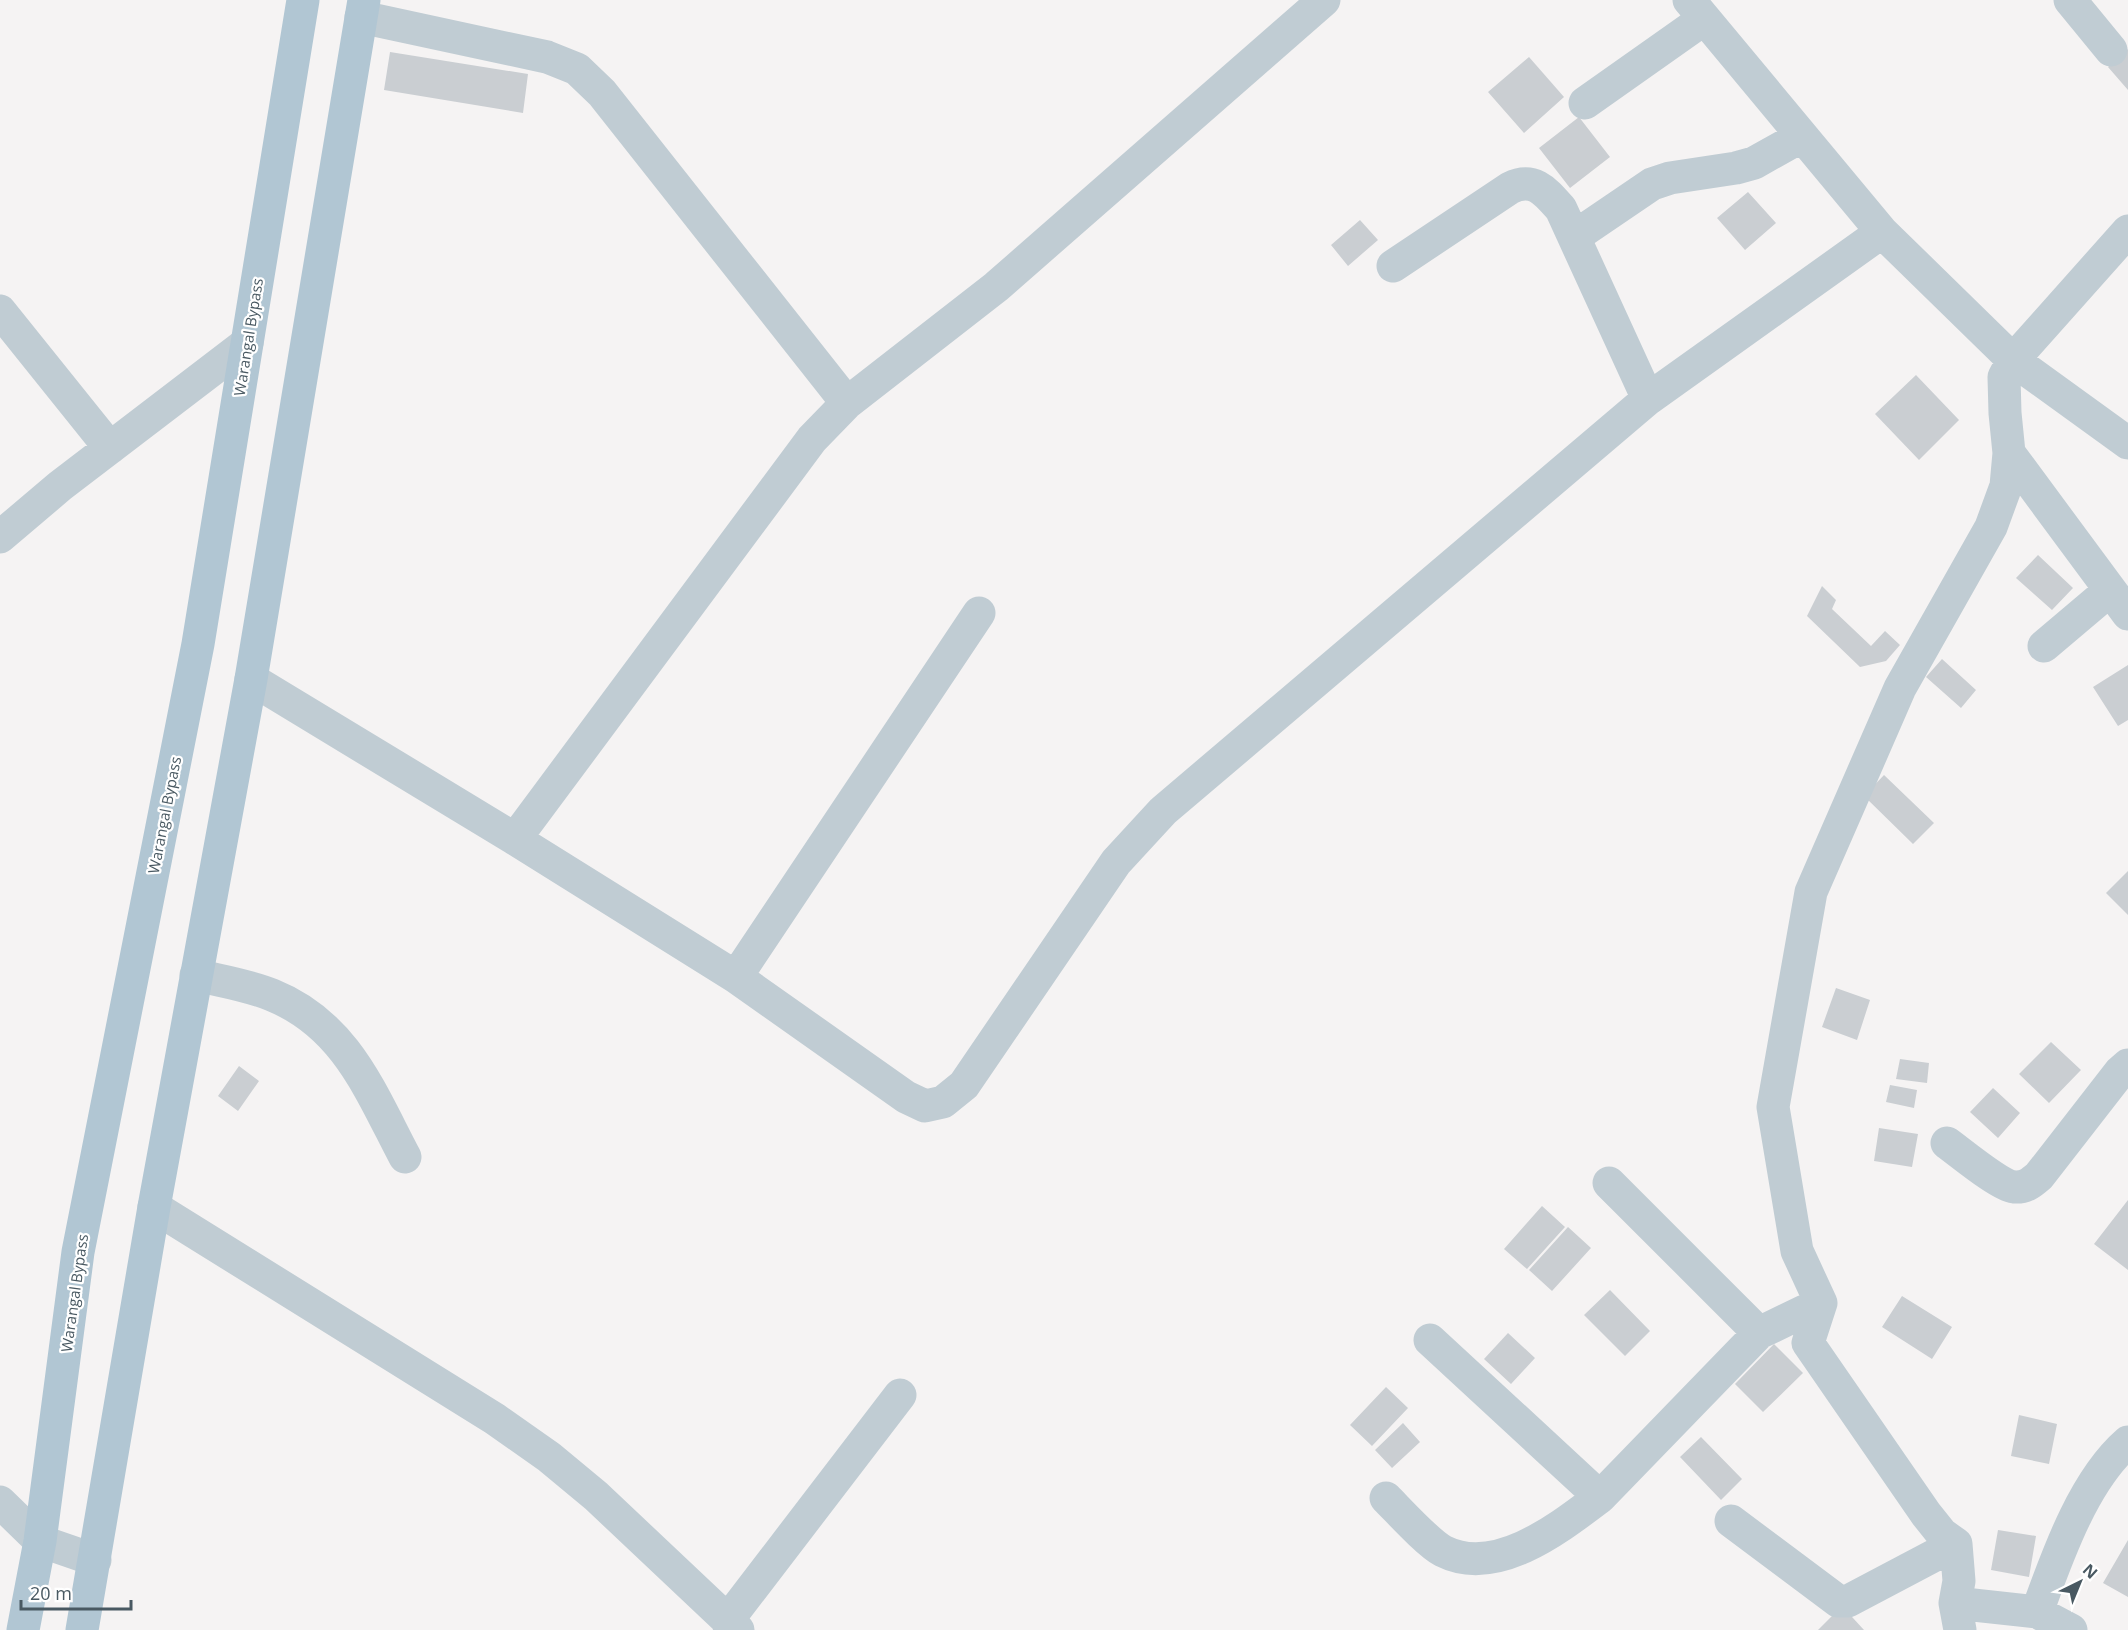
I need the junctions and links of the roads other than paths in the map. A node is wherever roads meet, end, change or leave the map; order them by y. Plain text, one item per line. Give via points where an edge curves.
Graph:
1 (303, 0) edge
2 (1324, 0) edge
3 (2070, 0) edge
4 (363, 9) edge
5 (1696, 9) edge
6 (2111, 50) dead end
7 (1585, 103) dead end
8 (1802, 136) junction
9 (2128, 231) edge
10 (1882, 232) junction
11 (1574, 237) junction
12 (1394, 266) dead end
13 (0, 311) edge
14 (247, 343) junction
15 (2013, 360) junction
16 (1648, 399) junction
17 (847, 403) junction
18 (2128, 443) edge
19 (110, 448) junction
20 (2009, 453) junction
21 (0, 537) edge
22 (2119, 602) edge
23 (979, 613) dead end
24 (2044, 646) dead end
25 (251, 679) junction
26 (515, 839) junction
27 (196, 975) junction
28 (736, 977) junction
29 (2125, 1072) edge
30 (1947, 1143) dead end
31 (405, 1157) dead end
32 (1609, 1183) dead end
33 (154, 1207) junction
34 (1821, 1303) junction
35 (1760, 1333) junction
36 (1430, 1340) dead end
37 (900, 1395) dead end
38 (2128, 1442) edge
39 (1600, 1497) junction
40 (1386, 1498) dead end
41 (0, 1502) edge
42 (1731, 1521) dead end
43 (40, 1541) junction
44 (1956, 1544) junction
45 (95, 1560) junction
46 (2037, 1612) junction
47 (1958, 1616) edge
48 (732, 1625) edge
49 (23, 1630) edge
50 (82, 1630) edge
51 (2071, 1630) edge

1 - 14 main road, Warangal Bypass
2 - 17 street via 996,287
3 - 6 street
4 - 17 street via 548,57 576,69 602,93
4 - 25 main road
5 - 7 street
5 - 8 street
8 - 10 street
8 - 11 street via 1754,164 1670,177 1652,184
9 - 15 street
10 - 15 street
10 - 16 street
11 - 12 street via 1562,209 1544,191 1520,183
11 - 16 street
13 - 19 street
14 - 19 street
14 - 43 main road, Warangal Bypass via 198,644 78,1252
15 - 18 street
15 - 20 street via 2004,377
16 - 28 street via 1163,811 1116,862 964,1085 943,1102 925,1106 906,1097
17 - 26 street via 805,448
19 - 21 street
20 - 22 street
20 - 34 street via 2006,486 1991,527 1900,688 1811,892 1773,1107 1797,1251
22 - 24 street
23 - 28 street
25 - 26 street
25 - 27 main road
26 - 28 street
27 - 31 street via 270,994 326,1028 352,1059
27 - 33 main road
29 - 30 street via 2039,1176 2026,1186 2012,1187 1999,1180
32 - 35 street
33 - 45 main road
33 - 48 street via 549,1456
34 - 35 street
34 - 44 street via 1808,1343 1926,1514
35 - 39 street
36 - 39 street
37 - 48 street
38 - 46 street via 2094,1481 2057,1557
39 - 40 street via 1527,1547 1461,1559 1440,1550
41 - 43 street
42 - 44 street via 1838,1601 1848,1601
43 - 45 street
43 - 49 main road, Warangal Bypass
44 - 47 street
45 - 50 main road
46 - 47 street
46 - 51 street

